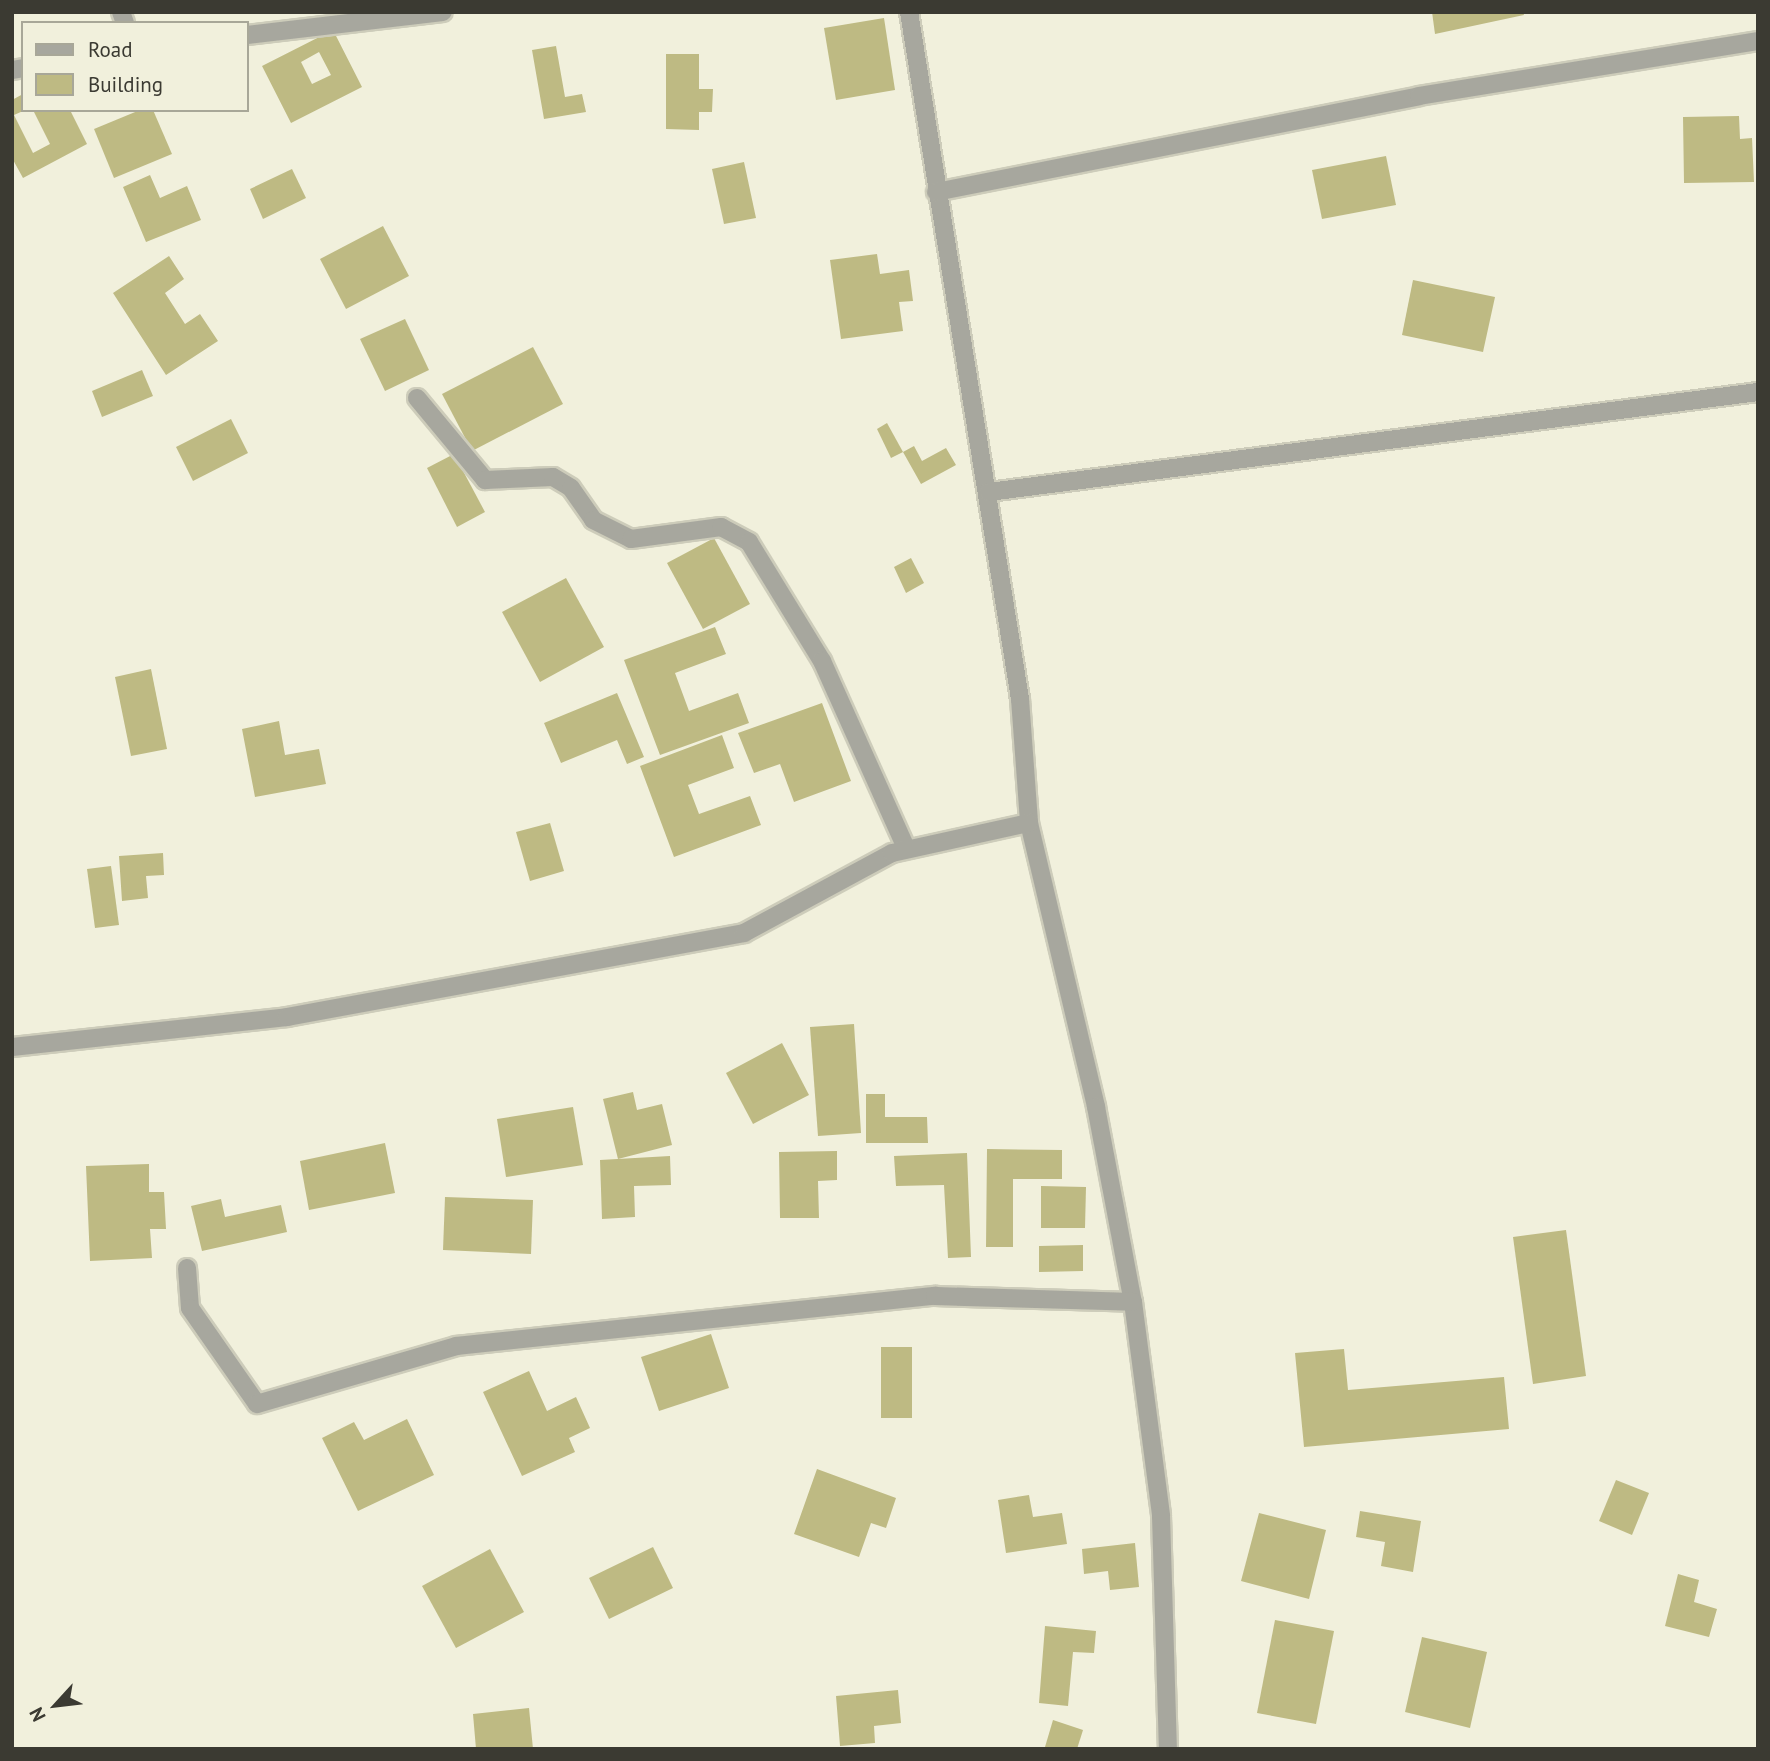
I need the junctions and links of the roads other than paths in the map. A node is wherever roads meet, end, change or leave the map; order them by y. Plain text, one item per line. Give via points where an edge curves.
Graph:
1 (443, 12) edge
2 (909, 12) edge
3 (248, 35) edge
4 (1758, 41) edge
5 (936, 192) junction
6 (1758, 392) edge
7 (417, 398) dead end
8 (989, 492) junction
9 (1029, 822) junction
10 (906, 848) junction
11 (12, 1047) edge
12 (187, 1268) dead end
13 (1133, 1302) junction
14 (1168, 1749) edge

1 - 3 street
2 - 5 street
4 - 5 street via 1419,96
5 - 8 street
6 - 8 street
7 - 10 street via 485,480 553,477 571,488 593,520 631,539 721,527 749,542 822,661
8 - 9 street via 1020,699
9 - 10 street
9 - 13 street
10 - 11 street via 744,933 287,1017
12 - 13 street via 190,1308 257,1404 456,1346 935,1296
13 - 14 street via 1160,1516

